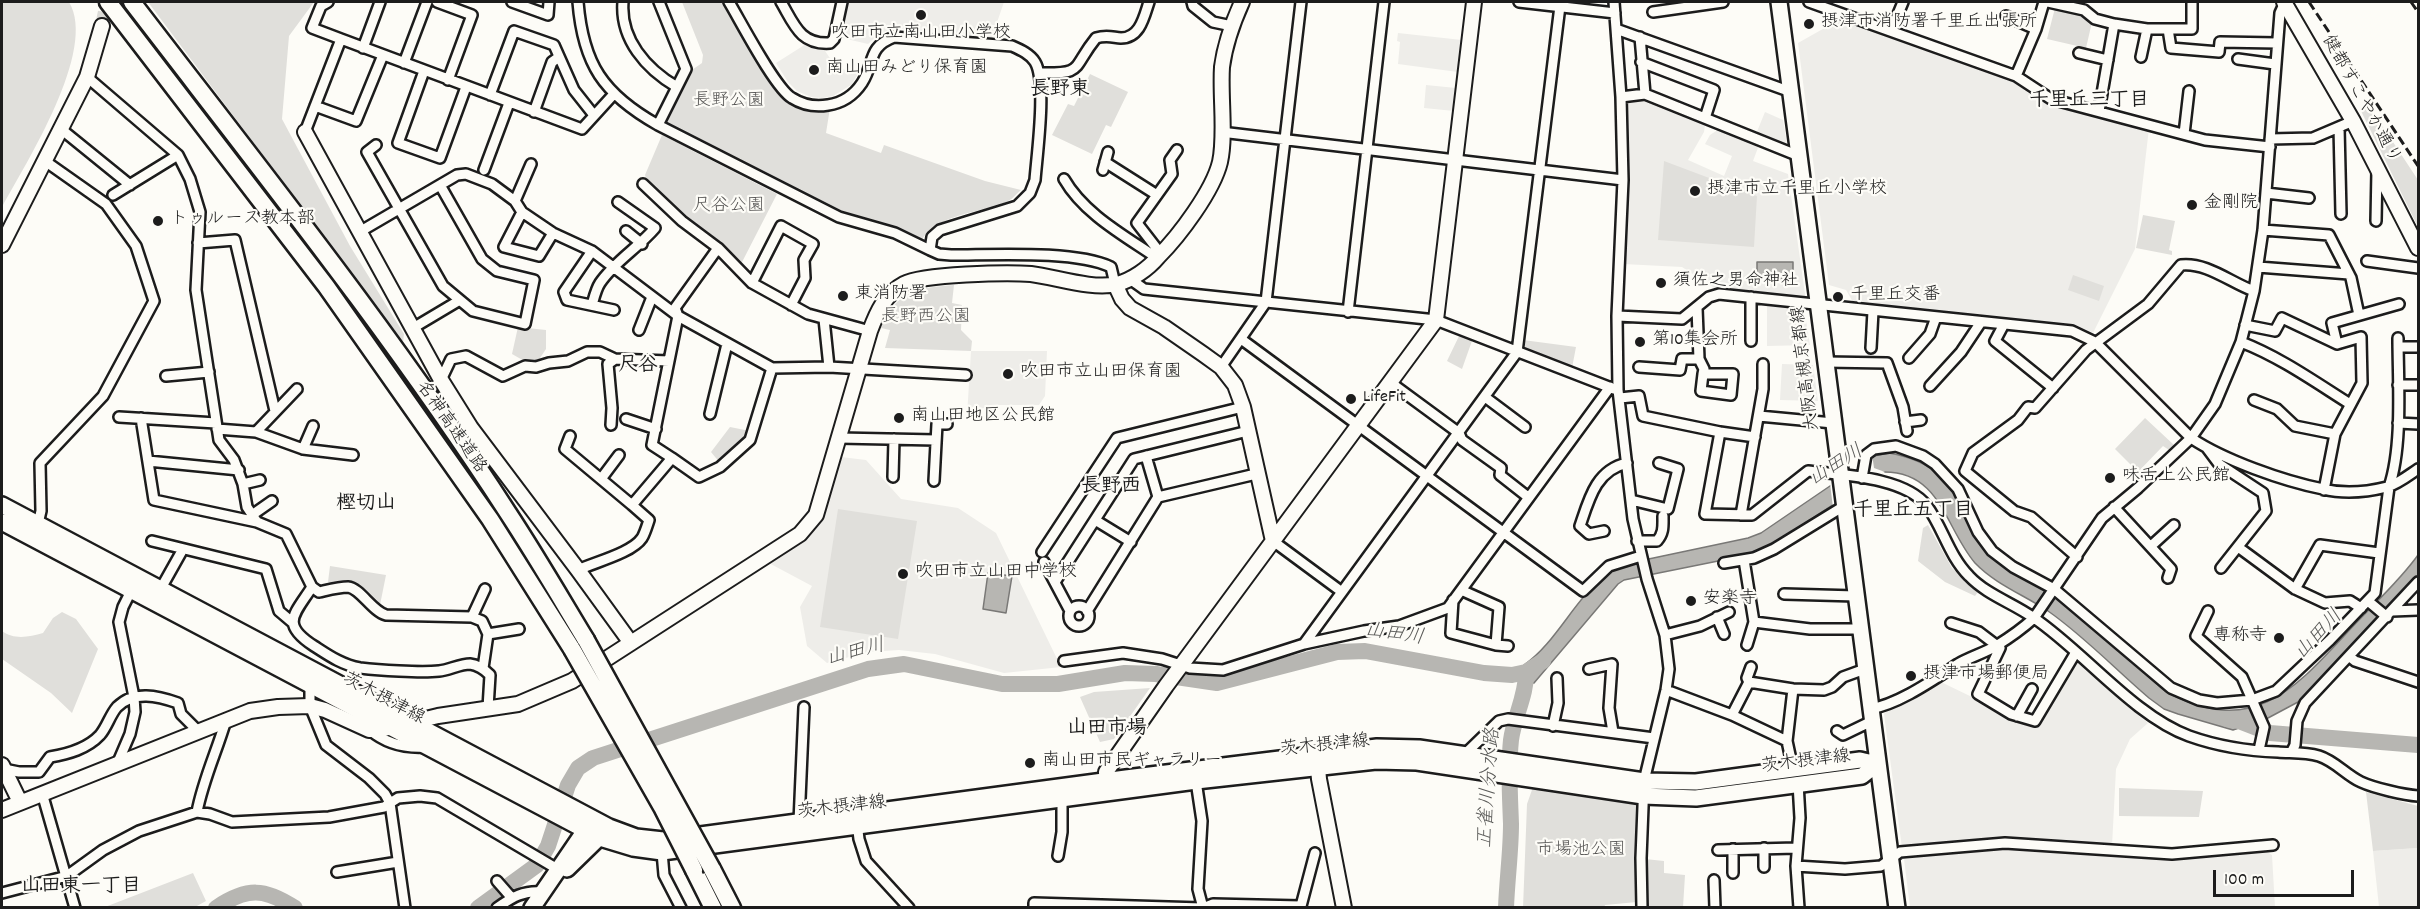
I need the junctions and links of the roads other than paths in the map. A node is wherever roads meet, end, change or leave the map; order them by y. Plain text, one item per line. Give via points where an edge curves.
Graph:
1 (108, 2) edge
2 (132, 2) edge
3 (328, 2) edge
4 (380, 2) edge
5 (427, 2) edge
6 (437, 2) edge
7 (512, 2) edge
8 (549, 2) edge
9 (578, 2) edge
10 (623, 2) edge
11 (659, 2) edge
12 (729, 2) edge
13 (781, 2) edge
14 (842, 2) edge
15 (1149, 2) edge
16 (1192, 2) edge
17 (1242, 2) edge
18 (1302, 2) edge
19 (1384, 2) edge
20 (1474, 2) edge
21 (1519, 2) edge
22 (1614, 2) edge
23 (1724, 2) edge
24 (1779, 2) edge
25 (1809, 2) edge
26 (1903, 2) edge
27 (2046, 2) edge
28 (2192, 2) edge
29 (2285, 2) edge
30 (1560, 6) junction
31 (1653, 12) dead end
32 (1615, 13) junction
33 (2006, 16) dead end
34 (2114, 24) junction
35 (102, 26) tunnel mouth
36 (1232, 26) junction
37 (1616, 29) junction
38 (2036, 29) junction
39 (2147, 29) junction
40 (2168, 29) junction
41 (1890, 31) junction
42 (1640, 38) junction
43 (341, 39) junction
44 (2277, 43) junction
45 (363, 48) junction
46 (2079, 53) dead end
47 (383, 55) junction
48 (559, 57) junction
49 (2141, 57) dead end
50 (2238, 59) dead end
51 (2108, 60) junction
52 (1641, 62) junction
53 (404, 63) junction
54 (2276, 64) junction
55 (424, 71) junction
56 (1039, 73) junction
57 (2016, 76) junction
58 (87, 77) junction
59 (448, 80) junction
60 (466, 87) junction
61 (677, 87) junction
62 (2189, 91) dead end
63 (1791, 92) junction
64 (1644, 94) junction
65 (490, 95) junction
66 (613, 95) junction
67 (1621, 97) junction
68 (508, 103) junction
69 (315, 106) junction
70 (2098, 111) junction
71 (534, 112) junction
72 (594, 114) junction
73 (1705, 118) junction
74 (2353, 121) junction
75 (658, 125) junction
76 (2339, 127) junction
77 (61, 129) junction
78 (305, 132) joint
79 (1221, 132) junction
80 (2184, 134) junction
81 (1285, 140) junction
82 (2270, 143) junction
83 (376, 145) dead end
84 (1177, 150) dead end
85 (1366, 150) junction
86 (178, 155) junction
87 (1799, 156) junction
88 (1454, 159) junction
89 (45, 161) junction
90 (1105, 161) dead end
91 (531, 165) dead end
92 (2377, 168) junction
93 (484, 170) dead end
94 (1540, 170) junction
95 (1064, 179) dead end
96 (1623, 180) junction
97 (643, 184) dead end
98 (130, 185) junction
99 (440, 185) junction
100 (2266, 193) junction
101 (113, 195) dead end
102 (1157, 195) junction
103 (2309, 198) dead end
104 (515, 201) junction
105 (618, 202) dead end
106 (399, 208) junction
107 (522, 212) junction
108 (2341, 214) dead end
109 (2376, 221) dead end
110 (2263, 230) junction
111 (361, 231) junction
112 (626, 231) dead end
113 (553, 233) junction
114 (198, 243) junction
115 (642, 244) junction
116 (2, 245) edge
117 (718, 248) junction
118 (2418, 249) edge
119 (930, 250) junction
120 (592, 251) junction
121 (1159, 256) junction
122 (2367, 261) dead end
123 (613, 267) junction
124 (2259, 267) junction
125 (2418, 268) edge
126 (2349, 274) junction
127 (1130, 279) junction
128 (752, 283) junction
129 (1115, 284) junction
130 (2254, 291) junction
131 (652, 297) junction
132 (1751, 297) junction
133 (460, 300) junction
134 (1266, 302) junction
135 (2399, 304) dead end
136 (592, 305) junction
137 (791, 305) junction
138 (1819, 305) junction
139 (1697, 308) junction
140 (614, 310) dead end
141 (1873, 310) junction
142 (1348, 312) junction
143 (2360, 315) junction
144 (678, 316) junction
145 (1617, 316) junction
146 (1936, 317) junction
147 (824, 319) junction
148 (1436, 320) junction
149 (1981, 322) junction
150 (2004, 324) junction
151 (2246, 325) junction
152 (413, 328) junction
153 (639, 330) dead end
154 (870, 331) junction
155 (1241, 339) junction
156 (1751, 341) dead end
157 (2095, 342) junction
158 (2241, 342) junction
159 (727, 344) junction
160 (2337, 344) junction
161 (2418, 347) edge
162 (1871, 348) dead end
163 (1517, 352) junction
164 (1909, 358) dead end
165 (615, 359) junction
166 (1699, 359) junction
167 (669, 361) junction
168 (1826, 362) junction
169 (1763, 364) dead end
170 (829, 367) junction
171 (1221, 367) junction
172 (1639, 367) dead end
173 (772, 368) junction
174 (859, 370) junction
175 (208, 372) junction
176 (1703, 374) dead end
177 (966, 375) dead end
178 (166, 376) dead end
179 (441, 380) junction
180 (1391, 383) junction
181 (2398, 385) junction
182 (2418, 385) edge
183 (1930, 386) dead end
184 (2054, 388) junction
185 (297, 389) dead end
186 (1616, 392) junction
187 (1485, 397) junction
188 (2254, 400) dead end
189 (2350, 404) junction
190 (1243, 407) junction
191 (275, 411) junction
192 (710, 414) dead end
193 (1759, 416) junction
194 (119, 417) dead end
195 (141, 418) junction
196 (626, 419) dead end
197 (1921, 420) dead end
198 (1833, 423) junction
199 (2398, 423) junction
200 (947, 424) dead end
201 (2418, 424) edge
202 (611, 425) dead end
203 (217, 426) junction
204 (313, 426) dead end
205 (1360, 426) junction
206 (1525, 427) dead end
207 (656, 429) junction
208 (256, 432) junction
209 (1248, 432) junction
210 (1720, 432) junction
211 (1458, 434) junction
212 (2335, 434) junction
213 (570, 436) dead end
214 (1755, 437) junction
215 (839, 438) junction
216 (2191, 438) junction
217 (894, 439) junction
218 (936, 440) junction
219 (2207, 448) junction
220 (303, 449) junction
221 (353, 455) dead end
222 (618, 455) dead end
223 (1146, 456) junction
224 (672, 458) junction
225 (148, 461) junction
226 (1627, 463) junction
227 (1659, 463) dead end
228 (2418, 469) edge
229 (239, 470) junction
230 (1256, 474) junction
231 (1840, 474) junction
232 (893, 477) dead end
233 (1427, 477) junction
234 (1862, 478) junction
235 (601, 479) junction
236 (260, 480) dead end
237 (934, 481) dead end
238 (243, 484) junction
239 (2389, 487) junction
240 (2324, 490) junction
241 (1158, 497) junction
242 (1528, 497) junction
243 (1631, 500) junction
244 (272, 501) dead end
245 (1844, 504) junction
246 (2, 505) edge
247 (632, 505) junction
248 (2114, 507) junction
249 (1741, 515) junction
250 (1663, 516) dead end
251 (254, 519) junction
252 (1095, 520) junction
253 (2, 522) edge
254 (2174, 525) dead end
255 (1604, 531) dead end
256 (35, 532) junction
257 (1502, 532) junction
258 (152, 541) dead end
259 (1273, 541) junction
260 (1131, 542) junction
261 (1637, 542) junction
262 (2151, 546) junction
263 (2238, 547) junction
264 (183, 549) junction
265 (2379, 553) junction
266 (1641, 556) junction
267 (2077, 557) junction
268 (1744, 560) junction
269 (1724, 563) dead end
270 (2221, 568) dead end
271 (578, 570) junction
272 (2168, 578) dead end
273 (1055, 582) junction
274 (2418, 582) edge
275 (135, 584) junction
276 (312, 587) junction
277 (484, 589) dead end
278 (2295, 589) junction
279 (160, 590) junction
280 (1461, 590) junction
281 (2053, 591) junction
282 (1342, 592) junction
283 (1784, 594) dead end
284 (1856, 596) junction
285 (1453, 600) junction
286 (2365, 604) junction
287 (1087, 610) junction
288 (2418, 610) edge
289 (1070, 611) junction
290 (2208, 611) dead end
291 (1729, 612) dead end
292 (2037, 614) junction
293 (2389, 614) junction
294 (472, 617) junction
295 (1717, 617) junction
296 (292, 622) junction
297 (1754, 622) junction
298 (1951, 623) dead end
299 (519, 629) dead end
300 (1860, 629) junction
301 (488, 634) junction
302 (1724, 634) dead end
303 (1665, 635) junction
304 (631, 643) junction
305 (579, 644) junction
306 (1304, 644) junction
307 (1496, 645) junction
308 (1747, 645) dead end
309 (1508, 646) dead end
310 (1996, 646) junction
311 (2076, 652) junction
312 (2350, 657) junction
313 (1064, 661) dead end
314 (1181, 666) junction
315 (1751, 667) dead end
316 (483, 668) junction
317 (1589, 669) dead end
318 (1865, 669) junction
319 (1557, 678) dead end
320 (1749, 682) junction
321 (2418, 682) edge
322 (310, 684) junction
323 (1793, 689) junction
324 (2032, 689) dead end
325 (1666, 690) junction
326 (134, 697) junction
327 (2252, 701) junction
328 (310, 706) junction
329 (804, 707) dead end
330 (488, 708) junction
331 (1732, 715) junction
332 (1871, 715) junction
333 (2017, 716) junction
334 (226, 720) junction
335 (412, 724) junction
336 (1553, 726) junction
337 (393, 728) junction
338 (197, 730) junction
339 (369, 730) junction
340 (1837, 731) dead end
341 (1613, 732) junction
342 (1654, 738) junction
343 (1786, 741) junction
344 (429, 747) junction
345 (2294, 747) junction
346 (2259, 750) junction
347 (1465, 754) junction
348 (1317, 760) junction
349 (118, 762) junction
350 (1877, 764) junction
351 (3, 767) edge
352 (1501, 767) junction
353 (1796, 776) junction
354 (1196, 781) junction
355 (1107, 787) junction
356 (1643, 788) junction
357 (42, 794) junction
358 (2418, 796) edge
359 (1062, 799) junction
360 (20, 802) junction
361 (548, 802) junction
362 (390, 803) junction
363 (2, 810) edge
364 (197, 812) junction
365 (857, 821) junction
366 (799, 822) junction
367 (590, 824) junction
368 (605, 832) junction
369 (2273, 845) dead end
370 (1764, 848) junction
371 (1796, 848) junction
372 (1733, 849) junction
373 (1718, 850) dead end
374 (662, 852) junction
375 (1315, 853) dead end
376 (1058, 856) dead end
377 (1891, 859) junction
378 (398, 862) junction
379 (1796, 866) junction
380 (554, 867) junction
381 (1764, 867) dead end
382 (337, 872) dead end
383 (1733, 873) dead end
384 (67, 876) junction
385 (1714, 880) dead end
386 (497, 881) dead end
387 (543, 892) junction
388 (2, 893) edge
389 (511, 897) junction
390 (1271, 907) edge
391 (75, 908) edge
392 (405, 908) edge
393 (497, 908) edge
394 (532, 908) edge
395 (681, 908) edge
396 (713, 908) edge
397 (732, 908) edge
398 (909, 908) edge
399 (1034, 908) edge
400 (1202, 908) edge
401 (1344, 908) edge
402 (1642, 908) edge
403 (1715, 908) edge
404 (1799, 908) edge
405 (1897, 908) edge

1 - 305 highway, 名神高速道路 via 326,286
2 - 305 highway, 名神高速道路 via 418,382 507,511
3 - 43 street via 321,6 312,28
4 - 45 street
5 - 53 street
6 - 59 street via 472,15
7 - 8 street via 548,15
9 - 66 street via 588,52
10 - 61 street via 628,36 636,51 650,69
11 - 61 street via 686,69
12 - 56 street via 777,81 791,97 809,105 836,104 847,99 866,77 874,50 894,37 1012,46 1035,61
13 - 14 street via 802,35 821,44 834,39
15 - 56 street via 1142,24 1133,35 1096,38 1076,69 1065,74
16 - 36 street via 1213,22
17 - 36 street
18 - 81 street
19 - 85 street
20 - 88 street
21 - 30 street
22 - 32 street
23 - 31 street
24 - 63 main road, 大阪高槻京都線
25 - 41 street
26 - 41 street
27 - 34 street via 2084,10 2095,19
27 - 38 street
28 - 40 street via 2192,29
29 - 44 street
29 - 74 street, 健都すこやか通り
30 - 32 street
30 - 94 street
32 - 37 street
33 - 38 street
34 - 39 street
34 - 51 street
35 - 58 street
36 - 79 street via 1222,65
37 - 42 street
37 - 67 street
38 - 57 street
39 - 40 street
39 - 49 street
40 - 44 street via 2171,48 2219,52 2220,42
41 - 57 street
42 - 52 street
42 - 63 street
43 - 45 street
43 - 69 street
44 - 54 street
45 - 47 street
46 - 51 street
47 - 53 street
47 - 69 street via 356,121
48 - 65 street via 554,45 514,31
48 - 71 street via 552,62
48 - 72 street via 574,90
50 - 54 street
51 - 70 street
52 - 64 street
52 - 73 street via 1714,90
53 - 55 street
54 - 82 street
55 - 59 street
55 - 60 street via 398,143 440,158
56 - 119 street via 1035,180 1030,194 1017,206 940,230 932,237
57 - 70 street via 2051,99
58 - 77 street
58 - 86 street
59 - 60 street
60 - 65 street
61 - 75 street
62 - 80 street
63 - 87 main road, 大阪高槻京都線
64 - 67 street
64 - 73 street
65 - 68 street
66 - 72 street
66 - 75 street
67 - 96 street
68 - 71 street
68 - 93 street
69 - 78 street
70 - 80 street
71 - 72 street via 582,129
73 - 87 street
74 - 76 street
74 - 92 street, 健都すこやか通り
75 - 119 street via 839,217 895,233
76 - 82 street via 2313,138
76 - 108 street
77 - 89 street
77 - 98 street
78 - 111 street
79 - 81 street
79 - 121 street via 1221,159 1214,180
80 - 82 street via 2205,140
81 - 85 street
81 - 134 street
82 - 100 street
83 - 106 street via 367,152
84 - 102 street via 1170,160 1172,174
85 - 88 street
85 - 142 street
86 - 98 street
86 - 114 street via 200,212
87 - 138 main road, 大阪高槻京都線
88 - 94 street
88 - 148 street
89 - 116 street
89 - 256 street via 106,204 136,246 154,301 103,396 40,463 41,511
90 - 102 street
91 - 104 street
92 - 109 street
92 - 118 street, 健都すこやか通り
94 - 96 street
94 - 163 street
95 - 121 street via 1099,217
96 - 145 street
97 - 117 street
98 - 101 street
99 - 104 street via 465,174 492,184
99 - 106 street
99 - 133 street via 482,259 496,271 534,280 525,324 473,311
100 - 103 street
100 - 110 street
102 - 121 street via 1137,223
104 - 107 street
105 - 115 street via 655,228
106 - 111 street
106 - 133 street via 443,286
107 - 113 street
107 - 113 street via 504,247 539,256
110 - 124 street
110 - 126 street via 2329,235
111 - 152 street
112 - 115 street
113 - 120 street
114 - 175 street via 196,290
114 - 191 street via 235,240
115 - 123 street
117 - 128 street
117 - 144 street via 675,308
119 - 129 street via 951,255 1100,262 1111,267
120 - 123 street
120 - 136 street via 564,292 567,300
121 - 127 street
122 - 125 street
123 - 131 street
123 - 136 street via 599,284
124 - 126 street
124 - 130 street
126 - 143 street
127 - 129 street
127 - 134 street via 1144,289
128 - 137 street
128 - 137 street via 781,226 805,239 813,244 804,260 805,278
129 - 154 street via 1102,286 1005,273 922,279 904,284 889,295 878,309
129 - 171 street via 1130,308
130 - 151 street
130 - 157 street via 2223,275 2181,265 2148,304
131 - 144 street
131 - 153 street
132 - 138 street
132 - 139 street via 1714,294
132 - 156 street
133 - 152 street
134 - 142 street
134 - 155 street
135 - 143 street
136 - 140 street
137 - 147 street
138 - 141 street
138 - 168 main road, 大阪高槻京都線
139 - 145 street via 1676,320
139 - 166 street
141 - 146 street
141 - 162 street
142 - 148 street
143 - 160 street via 2332,323
144 - 159 street
144 - 167 street
145 - 186 street
146 - 149 street
146 - 164 street via 1930,334
147 - 154 street
147 - 170 street
148 - 163 street
148 - 180 street
149 - 150 street
149 - 183 street via 1962,352
150 - 157 street via 2072,331
150 - 184 street via 1995,341
151 - 158 street
151 - 160 street via 2276,331 2282,318
152 - 179 street
154 - 174 street
155 - 171 street
155 - 205 street
157 - 184 street
157 - 216 street
158 - 189 street
158 - 216 street via 2216,404
159 - 173 street
159 - 192 street
160 - 189 street via 2361,337 2362,382
161 - 181 street via 2398,342
163 - 186 street
163 - 187 street
165 - 167 street
165 - 179 street via 600,352 587,352 568,362 525,366 503,376 466,356 451,359
165 - 202 street via 608,364
166 - 172 street via 1682,359 1680,370
166 - 176 street
167 - 207 street
168 - 197 street via 1887,363 1906,426
168 - 198 main road, 大阪高槻京都線
169 - 193 street
170 - 173 street
170 - 174 street
171 - 190 street via 1235,385
173 - 224 street via 750,440 720,467 699,477
174 - 177 street
174 - 215 street
175 - 178 street
175 - 203 street
179 - 271 street via 471,428
180 - 205 street
180 - 211 street
181 - 182 street
181 - 199 street
184 - 267 street via 2036,408 2028,407 2018,420 1973,453 1965,471 2014,511 2031,517
185 - 191 street
186 - 210 street via 1640,396 1643,416
186 - 226 street
186 - 242 street
187 - 206 street
187 - 211 street
188 - 212 street via 2277,409 2295,426
189 - 212 street
190 - 209 street
190 - 273 street via 1117,438 1043,557
191 - 208 street
193 - 198 street
193 - 214 street
194 - 195 street
195 - 203 street
195 - 225 street
196 - 207 street
198 - 231 main road, 大阪高槻京都線
199 - 201 street
199 - 239 street via 2394,475
200 - 218 street via 937,424
203 - 208 street
203 - 229 street via 219,440
204 - 220 street
205 - 233 street
205 - 259 street
207 - 224 street via 652,445
208 - 220 street
209 - 223 street
209 - 230 street
210 - 214 street
210 - 249 street via 1705,514
211 - 233 street
211 - 242 street via 1501,468 1500,476
212 - 240 street
213 - 235 street via 565,449
214 - 249 street
215 - 217 street
215 - 304 street via 816,515 800,534
216 - 219 street
216 - 248 street
217 - 218 street
217 - 232 street
218 - 237 street
219 - 240 street
219 - 263 street via 2219,464 2263,492 2266,511
220 - 221 street
222 - 235 street
223 - 241 street
223 - 252 street via 1134,459
224 - 247 street
225 - 229 street
225 - 251 street via 154,500
226 - 243 street
226 - 255 street via 1614,466 1594,485 1580,526 1589,534
227 - 243 street via 1678,469 1668,509
228 - 239 street
229 - 238 street
230 - 241 street
230 - 259 street
231 - 234 street
231 - 245 main road, 大阪高槻京都線
231 - 249 street via 1808,471 1752,515
233 - 257 street
233 - 282 street
234 - 281 street via 1866,455 1874,449 1896,446 1923,456 1958,489 1978,532 1992,551
234 - 292 street via 1914,494 1927,505 1969,576 1986,589
235 - 247 street
236 - 238 street
238 - 251 street via 247,507
239 - 240 street via 2358,492
239 - 265 street
241 - 260 street
242 - 257 street
243 - 261 street
244 - 251 street
245 - 268 street via 1774,549
245 - 284 main road, 大阪高槻京都線
246 - 256 main road, 茨木摂津線
247 - 271 street via 649,520 642,539 623,554
248 - 262 street
248 - 267 street
250 - 261 street via 1657,541
251 - 276 street via 286,534
252 - 260 street
252 - 273 street
253 - 256 main road, 茨木摂津線
254 - 262 street
256 - 275 main road, 茨木摂津線
257 - 266 street via 1583,591 1609,567
257 - 280 street
258 - 264 street
259 - 282 street
259 - 314 street
260 - 287 street
261 - 266 street
262 - 272 street via 2171,569
263 - 270 street
263 - 278 street
264 - 279 street
264 - 296 street via 266,569 279,611
265 - 278 street via 2320,545
265 - 286 street via 2375,593
266 - 303 street
267 - 281 street
268 - 269 street
268 - 297 street
271 - 304 street
273 - 289 street
274 - 293 street
275 - 279 main road, 茨木摂津線
275 - 322 main road, 茨木摂津線
275 - 326 street via 118,622
276 - 294 street via 319,592 353,589 378,613 386,615
276 - 296 street
277 - 294 street
278 - 286 street via 2325,603
279 - 335 main road, 茨木摂津線
280 - 285 street
280 - 307 street via 1499,607
281 - 292 street
281 - 327 street via 2171,688 2217,703
282 - 306 street
283 - 284 street
284 - 300 main road, 大阪高槻京都線
285 - 306 street via 1448,608 1399,626
285 - 307 street via 1451,633
286 - 293 street
286 - 327 street via 2276,691
287 - 289 street via 1079,606
287 - 289 street via 1086,622 1077,626 1070,620
288 - 293 street
290 - 327 street via 2196,636 2242,677
291 - 295 street
292 - 310 street
292 - 311 street
293 - 312 street
294 - 301 street via 482,621
295 - 302 street
295 - 303 street
296 - 316 street via 300,637 336,660 358,668 438,671 470,664
297 - 300 street via 1810,629
297 - 308 street
298 - 310 street via 1979,632
299 - 301 street
300 - 318 main road, 大阪高槻京都線
301 - 316 street
303 - 325 street via 1669,669
304 - 330 street via 572,681 542,695 518,704
305 - 396 highway, 名神高速道路, bridge
305 - 397 highway, 名神高速道路, bridge
306 - 314 street via 1223,670
307 - 309 street
310 - 332 street
310 - 333 street via 2000,648 1978,694
311 - 333 street via 2035,721
311 - 346 street via 2149,713 2187,735 2223,747
312 - 321 street
312 - 345 street via 2305,703 2296,726
313 - 314 street via 1123,653
314 - 355 street via 1106,772
315 - 320 street
316 - 330 street via 490,675
317 - 341 street via 1612,664 1609,708
318 - 323 street via 1824,690
318 - 332 main road, 大阪高槻京都線
319 - 336 street via 1558,703
320 - 323 street
320 - 331 street
322 - 328 street
322 - 337 main road, 茨木摂津線
323 - 343 street
324 - 333 street
325 - 331 street
325 - 342 street
326 - 338 street via 156,695 178,704 181,714
326 - 349 street via 130,734
326 - 351 street via 118,707 100,735 70,754 50,757 39,772
327 - 346 street via 2264,725
328 - 334 street via 250,711
328 - 339 street
328 - 362 street via 326,746 369,778
329 - 366 street
330 - 335 street
331 - 343 street
332 - 340 street via 1843,735
332 - 350 main road, 大阪高槻京都線
334 - 338 street
334 - 364 street via 215,757 206,772
335 - 337 street
335 - 361 main road, 茨木摂津線
336 - 341 street
336 - 347 street via 1498,721
337 - 339 street
337 - 344 main road, 茨木摂津線
338 - 349 street
339 - 344 street via 388,742 412,748
341 - 342 street
342 - 356 street
343 - 353 street
344 - 361 main road, 茨木摂津線
345 - 346 street
345 - 358 street via 2332,762 2362,782
347 - 348 main road, 茨木摂津線 via 1377,747
347 - 352 main road, 茨木摂津線
348 - 352 main road, 茨木摂津線
348 - 354 main road, 茨木摂津線
348 - 355 main road, 茨木摂津線
348 - 401 street
349 - 357 street
350 - 353 main road, 茨木摂津線 via 1860,760
350 - 377 main road, 大阪高槻京都線
351 - 360 street
352 - 356 main road, 茨木摂津線
353 - 356 main road, 茨木摂津線
353 - 371 street via 1800,818
354 - 355 main road, 茨木摂津線
354 - 390 street via 1202,821 1198,889 1203,908 1213,904
355 - 359 main road, 茨木摂津線
355 - 365 main road, 茨木摂津線
356 - 402 street
357 - 360 street
357 - 384 street
359 - 365 main road, 茨木摂津線
359 - 376 street
360 - 363 street
361 - 367 main road, 茨木摂津線
362 - 364 street via 329,817 243,822
362 - 378 street
362 - 380 street via 420,795 437,798
364 - 384 street via 140,831 103,850
365 - 366 main road, 茨木摂津線
365 - 374 main road, 茨木摂津線
365 - 398 street via 866,861
366 - 368 main road, 茨木摂津線 via 663,840
367 - 368 main road, 茨木摂津線
367 - 380 main road
368 - 374 main road, 茨木摂津線 via 633,848
368 - 387 main road
369 - 377 street via 2172,854 2005,843 1900,852
370 - 371 street
370 - 372 street
370 - 381 street
371 - 379 street
372 - 373 street
372 - 383 street
374 - 395 street via 664,875
375 - 390 street via 1301,906
377 - 379 street via 1881,866 1845,869
377 - 405 main road, 大阪高槻京都線
378 - 382 street via 356,864
378 - 392 street
379 - 404 street
380 - 387 main road
384 - 388 street
384 - 391 street
385 - 403 street
386 - 389 street
387 - 389 street
387 - 394 main road
389 - 393 street
399 - 400 street via 1034,903

